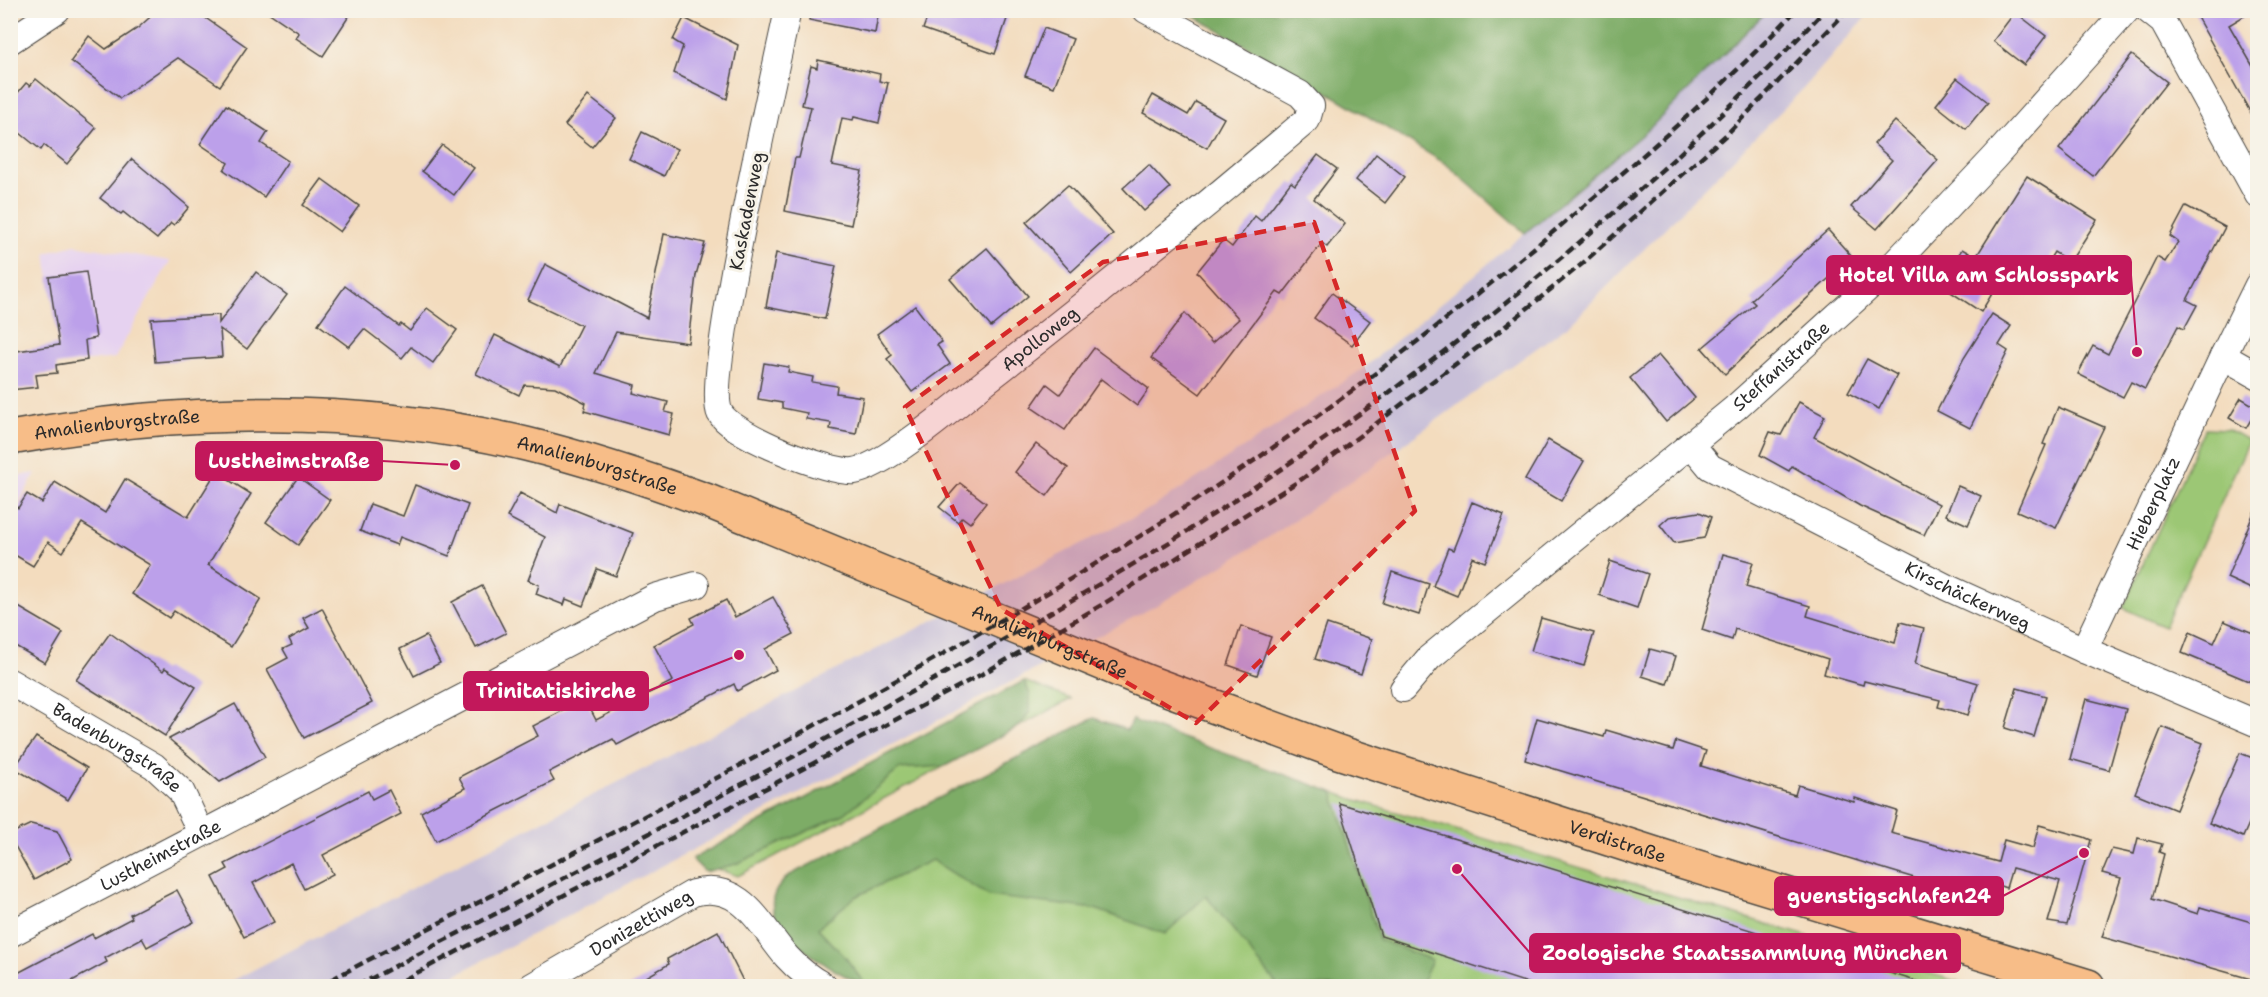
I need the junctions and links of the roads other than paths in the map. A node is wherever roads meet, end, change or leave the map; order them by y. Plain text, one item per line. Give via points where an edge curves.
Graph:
1 (57, 10) edge
2 (788, 10) edge
3 (1146, 10) edge
4 (2127, 10) edge
5 (2148, 10) edge
6 (10, 41) edge
7 (2258, 195) edge
8 (2258, 285) edge
9 (2223, 356) junction
10 (2258, 376) edge
11 (720, 413) joint
12 (10, 438) edge
13 (1691, 444) junction
14 (696, 585) dead end
15 (2084, 650) junction
16 (10, 682) edge
17 (1149, 682) joint
18 (1403, 689) dead end
19 (2258, 724) edge
20 (201, 833) junction
21 (10, 934) edge
22 (532, 987) edge
23 (824, 987) edge
24 (2088, 987) edge

1 - 6 street
2 - 11 street, Kaskadenweg via 722,338 717,393
3 - 11 street, Apolloweg via 1300,94 1311,106 1307,120 1151,252 877,463 852,471 822,465 760,443 736,429
4 - 13 street, Steffanistraße via 1892,266
5 - 7 street via 2163,22
8 - 9 street, Hieberplatz
9 - 10 street
9 - 15 street, Hieberplatz
12 - 17 main road, Amalienburgstraße via 125,420 228,415 344,417 440,428 525,444 652,480 708,501
13 - 15 street, Kirschäckerweg via 1710,467 1946,587
13 - 18 street, Steffanistraße via 1429,658
14 - 20 street, Lustheimstraße via 655,597
15 - 19 street, Kirschäckerweg
16 - 20 street, Badenburgstraße via 154,766 181,791
17 - 24 main road, Verdistraße via 1407,775
20 - 21 street, Lustheimstraße
22 - 23 street, Donizettiweg via 693,893 708,889 724,891 737,899 755,915 788,958

